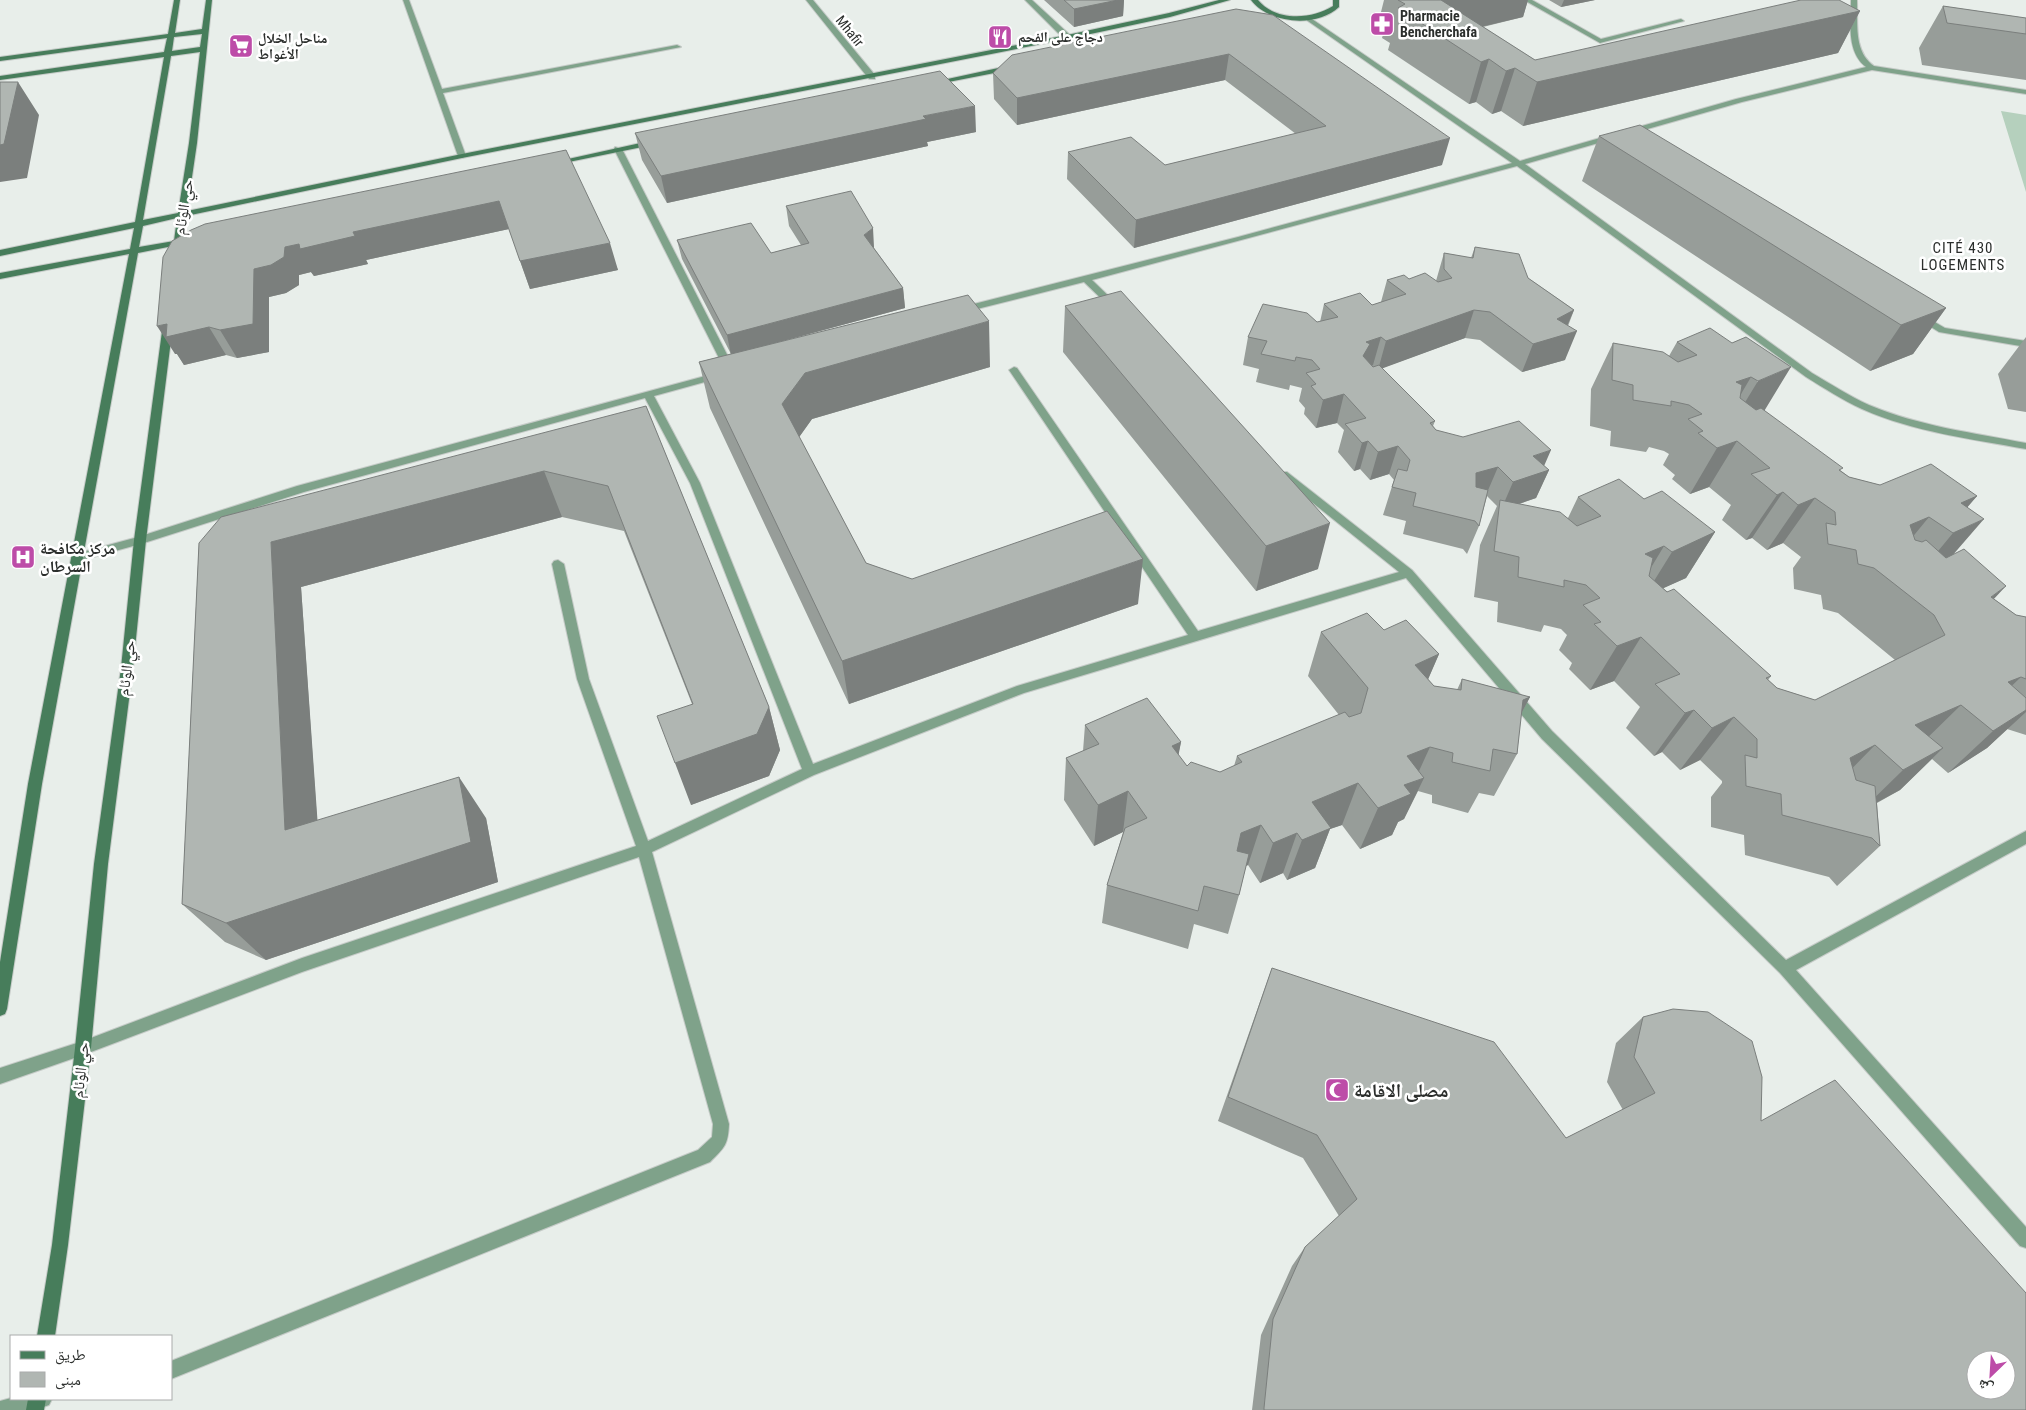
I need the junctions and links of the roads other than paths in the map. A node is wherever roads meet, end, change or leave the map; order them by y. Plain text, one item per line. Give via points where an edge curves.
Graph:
1 (178, 0) edge
2 (209, 0) edge
3 (406, 0) edge
4 (808, 0) edge
5 (1028, 0) edge
6 (1227, 0) edge
7 (1254, 0) edge
8 (1339, 0) edge
9 (1527, 0) edge
10 (1854, 0) edge
11 (1271, 13) junction
12 (1252, 17) edge
13 (1308, 18) junction
14 (1681, 20) dead end
15 (206, 31) junction
16 (172, 36) junction
17 (1067, 37) junction
18 (677, 47) dead end
19 (204, 49) junction
20 (167, 55) junction
21 (0, 59) edge
22 (1022, 65) edge
23 (1872, 68) junction
24 (872, 77) junction
25 (0, 78) edge
26 (926, 85) edge
27 (438, 92) junction
28 (2026, 92) edge
29 (1627, 132) junction
30 (1635, 137) edge
31 (666, 139) edge
32 (618, 149) junction
33 (462, 156) junction
34 (1518, 163) junction
35 (542, 165) edge
36 (182, 216) junction
37 (137, 225) junction
38 (196, 238) edge
39 (177, 242) junction
40 (133, 250) junction
41 (0, 253) edge
42 (174, 269) edge
43 (0, 276) edge
44 (1086, 279) junction
45 (1909, 309) edge
46 (955, 312) edge
47 (170, 314) edge
48 (1126, 318) edge
49 (2026, 344) edge
50 (1014, 370) dead end
51 (648, 394) junction
52 (2026, 446) edge
53 (1273, 467) edge
54 (140, 540) junction
55 (79, 557) junction
56 (558, 564) dead end
57 (1408, 573) junction
58 (1195, 636) junction
59 (810, 771) junction
60 (2026, 837) edge
61 (644, 849) junction
62 (1785, 968) junction
63 (0, 1009) edge
64 (83, 1048) junction
65 (0, 1076) edge
66 (2026, 1240) edge
67 (46, 1335) edge
68 (172, 1370) edge
69 (38, 1402) edge
70 (0, 1410) edge

1 - 16 street
2 - 15 street, حي الوئام
3 - 27 street
4 - 24 street, Mhafir
5 - 17 street
6 - 17 street
7 - 11 street
8 - 13 street via 1330,12
9 - 14 street via 1600,41
10 - 23 street via 1856,53 1864,64
11 - 12 street
11 - 13 street
13 - 34 street
15 - 16 street
15 - 19 street, حي الوئام
16 - 20 street
16 - 21 street
17 - 24 street
18 - 27 street
19 - 20 street
19 - 36 street, حي الوئام
20 - 25 street
20 - 37 street
22 - 26 street
23 - 28 street
23 - 29 street via 1807,82
24 - 33 street
27 - 33 street
29 - 30 street
29 - 34 street
31 - 32 street
32 - 35 street
32 - 51 street via 735,371
33 - 36 street
34 - 44 street
34 - 52 street via 1809,375 1846,398 1924,426
36 - 37 street
36 - 39 street, حي الوئام
37 - 40 street
37 - 41 street
38 - 39 street
39 - 40 street
39 - 42 street, حي الوئام
40 - 43 street
40 - 55 street
44 - 46 street
44 - 48 street
45 - 49 street via 1942,330
47 - 54 street, حي الوئام
50 - 58 street
51 - 54 street via 300,489
51 - 59 street via 695,484
53 - 57 street
54 - 55 street
54 - 64 street, حي الوئام via 127,668 100,864
55 - 63 street via 35,784
56 - 61 street via 583,679
57 - 58 street
57 - 62 street via 1547,735
58 - 59 street via 1021,689
59 - 61 street
60 - 62 street
61 - 64 street via 302,964
61 - 68 street via 721,1124 720,1141 704,1156
62 - 66 street
64 - 65 street
64 - 67 street, حي الوئام
69 - 70 street

